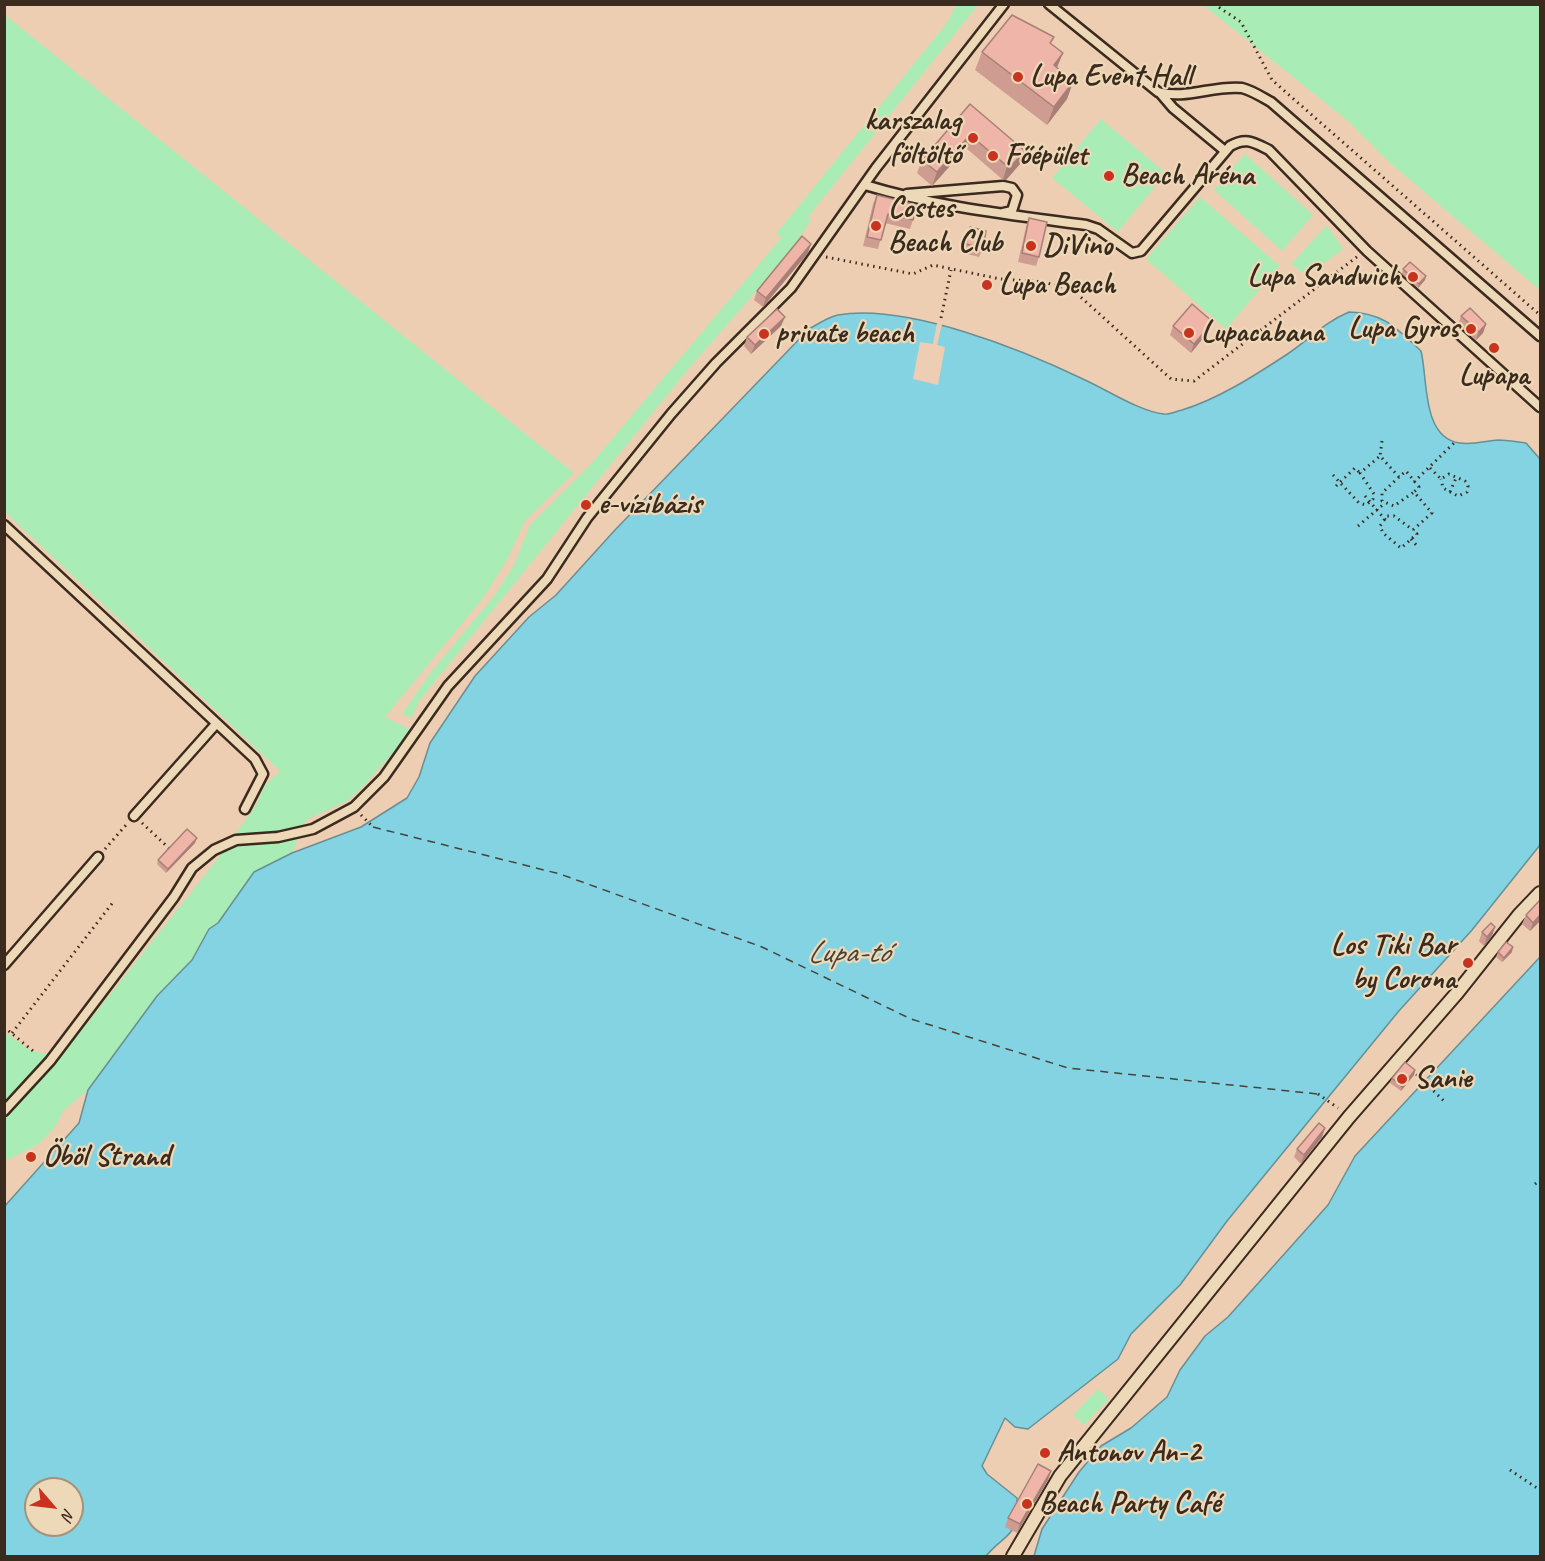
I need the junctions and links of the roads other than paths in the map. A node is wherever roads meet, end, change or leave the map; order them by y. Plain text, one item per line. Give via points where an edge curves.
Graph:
1 (1005, 4) edge
2 (1049, 4) edge
3 (1158, 92) junction
4 (1225, 151) junction
5 (865, 185) junction
6 (898, 195) junction
7 (1001, 214) junction
8 (1540, 336) edge
9 (1540, 407) edge
10 (4, 525) edge
11 (216, 724) junction
12 (246, 809) dead end
13 (134, 816) road end
14 (98, 856) road end
15 (1540, 893) edge
16 (4, 965) edge
17 (4, 1111) edge
18 (1013, 1557) edge

1 - 5 lane
2 - 3 lane
3 - 4 lane
3 - 8 lane via 1244,88 1271,102
4 - 7 lane via 1141,251 1132,253 1086,225
4 - 9 lane via 1240,141 1251,140 1269,150 1367,251
5 - 6 lane
5 - 17 lane via 791,288 716,363 657,431 546,579 448,686 384,777 354,807 313,829 236,840 214,850 192,868 50,1061
6 - 7 lane
6 - 7 lane via 1012,188 1017,195 1015,205 1012,211
10 - 11 lane
11 - 12 lane via 255,759 263,774
11 - 13 lane
14 - 16 lane
15 - 18 street via 1349,1117 1060,1476

